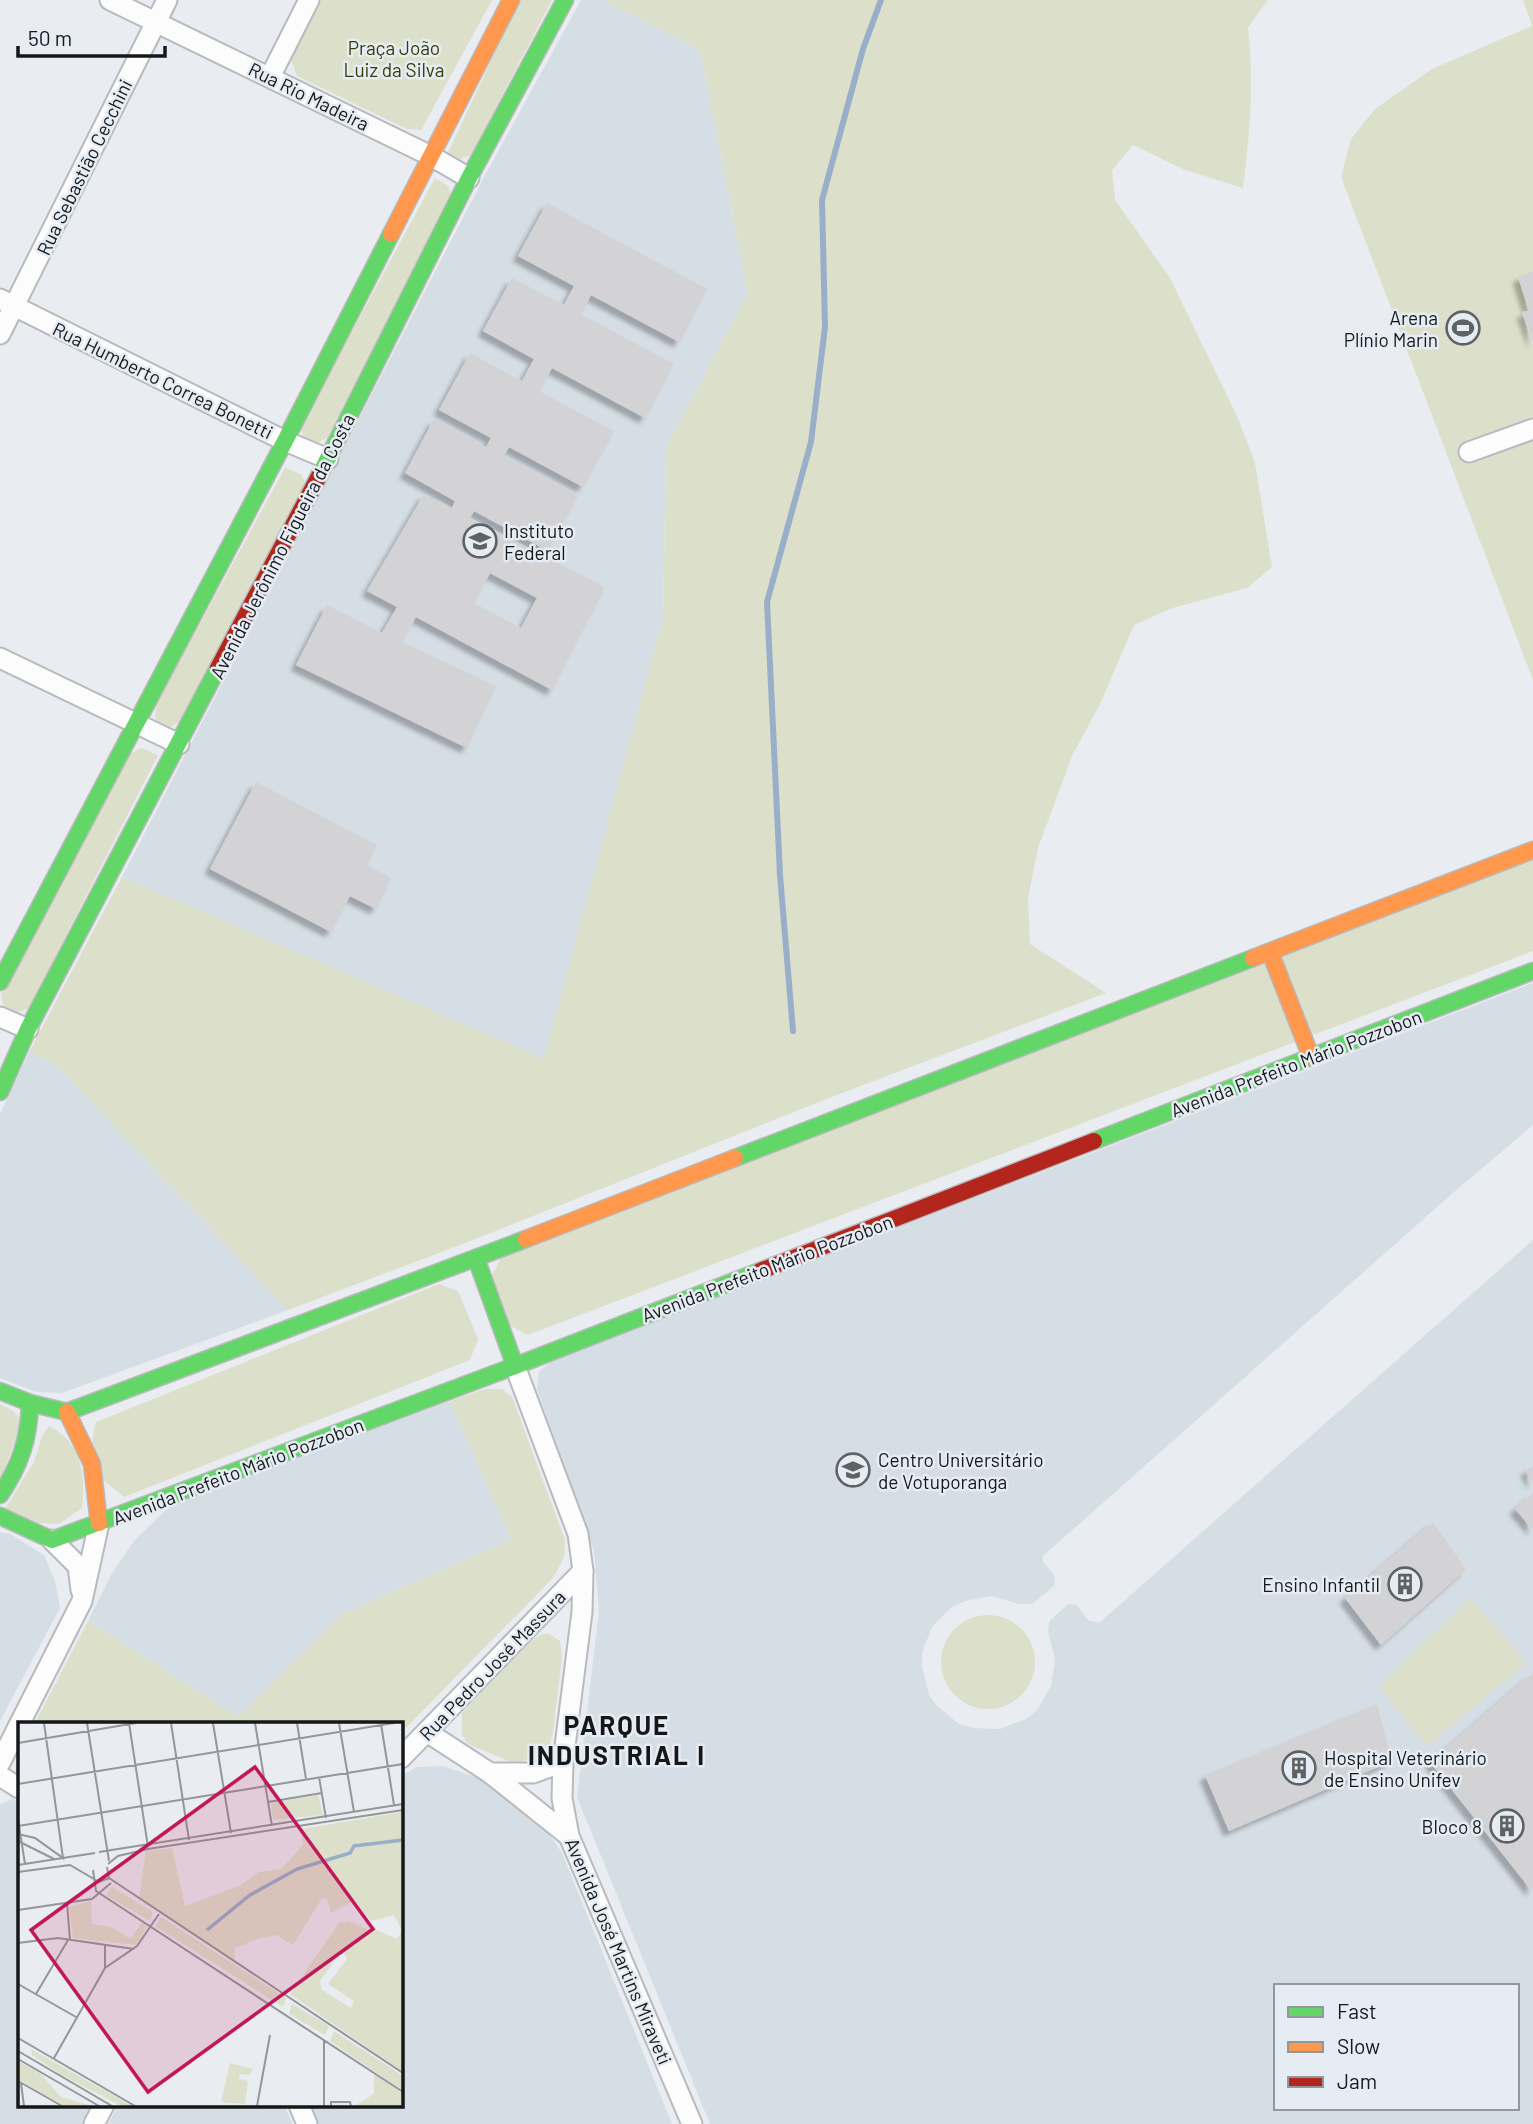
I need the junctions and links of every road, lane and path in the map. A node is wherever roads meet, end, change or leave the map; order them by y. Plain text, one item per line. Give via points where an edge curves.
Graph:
1 (110, 0) edge
2 (167, 0) edge
3 (309, 0) edge
4 (511, 0) edge
5 (565, 0) edge
6 (155, 23) junction
7 (270, 77) junction
8 (431, 156) junction
9 (469, 178) junction
10 (7, 303) edge
11 (0, 334) edge
12 (1533, 429) edge
13 (285, 441) junction
14 (1469, 452) dead end
15 (328, 458) junction
16 (0, 658) edge
17 (136, 725) junction
18 (179, 744) junction
19 (1533, 850) edge
20 (1270, 952) junction
21 (1533, 971) edge
22 (0, 982) edge
23 (0, 1017) edge
24 (27, 1029) junction
25 (1311, 1057) junction
26 (0, 1092) edge
27 (476, 1258) junction
28 (516, 1366) junction
29 (0, 1391) edge
30 (30, 1403) junction
31 (67, 1412) junction
32 (0, 1495) edge
33 (0, 1517) edge
34 (99, 1523) junction
35 (52, 1539) junction
36 (583, 1571) junction
37 (82, 1601) junction
38 (21, 1722) edge
39 (18, 1728) edge
40 (427, 1732) junction
41 (402, 1757) edge
42 (563, 1762) junction
43 (0, 1763) edge
44 (490, 1773) junction
45 (0, 1776) edge
46 (18, 1787) edge
47 (569, 1836) junction
48 (103, 2106) edge
49 (299, 2106) edge
50 (94, 2124) edge
51 (307, 2124) edge
52 (692, 2124) edge

1 - 6 street, Rua Rio Madeira
2 - 6 street, Rua Sebastião Cecchini
3 - 7 street
4 - 8 street
5 - 9 street, Avenida Jerônimo Figueira da Costa
6 - 7 street, Rua Rio Madeira
6 - 10 street, Rua Sebastião Cecchini
7 - 8 street, Rua Rio Madeira
8 - 9 street, Rua Rio Madeira
8 - 13 street
9 - 15 street, Avenida Jerônimo Figueira da Costa
10 - 11 street, Rua Sebastião Cecchini
10 - 13 street, Rua Humberto Correa Bonetti
12 - 14 street
13 - 15 street, Rua Humberto Correa Bonetti
13 - 17 street
15 - 18 street, Avenida Jerônimo Figueira da Costa
16 - 17 street
17 - 18 street
17 - 22 street
18 - 24 street, Avenida Jerônimo Figueira da Costa
19 - 20 street
20 - 25 street
20 - 27 street
21 - 25 street, Avenida Prefeito Mário Pozzobon
23 - 24 street
24 - 26 street, Avenida Jerônimo Figueira da Costa
25 - 28 street, Avenida Prefeito Mário Pozzobon
27 - 28 street
27 - 31 street
28 - 34 street, Avenida Prefeito Mário Pozzobon
28 - 36 street, Avenida José Martins Miraveti via 578,1534
29 - 30 street
30 - 31 street
30 - 32 street via 25,1451
31 - 34 street via 92,1464
33 - 35 street
34 - 35 street, Avenida Prefeito Mário Pozzobon
34 - 37 street
35 - 37 street via 78,1566
36 - 40 street, Rua Pedro José Massura
36 - 42 street, Avenida José Martins Miraveti
37 - 38 street
39 - 43 street
40 - 41 street, Rua Pedro José Massura
40 - 44 street
42 - 44 street via 533,1773
42 - 47 street, Avenida José Martins Miraveti via 562,1798
44 - 47 street
45 - 46 street
47 - 52 street, Avenida José Martins Miraveti
48 - 50 street
49 - 51 street

